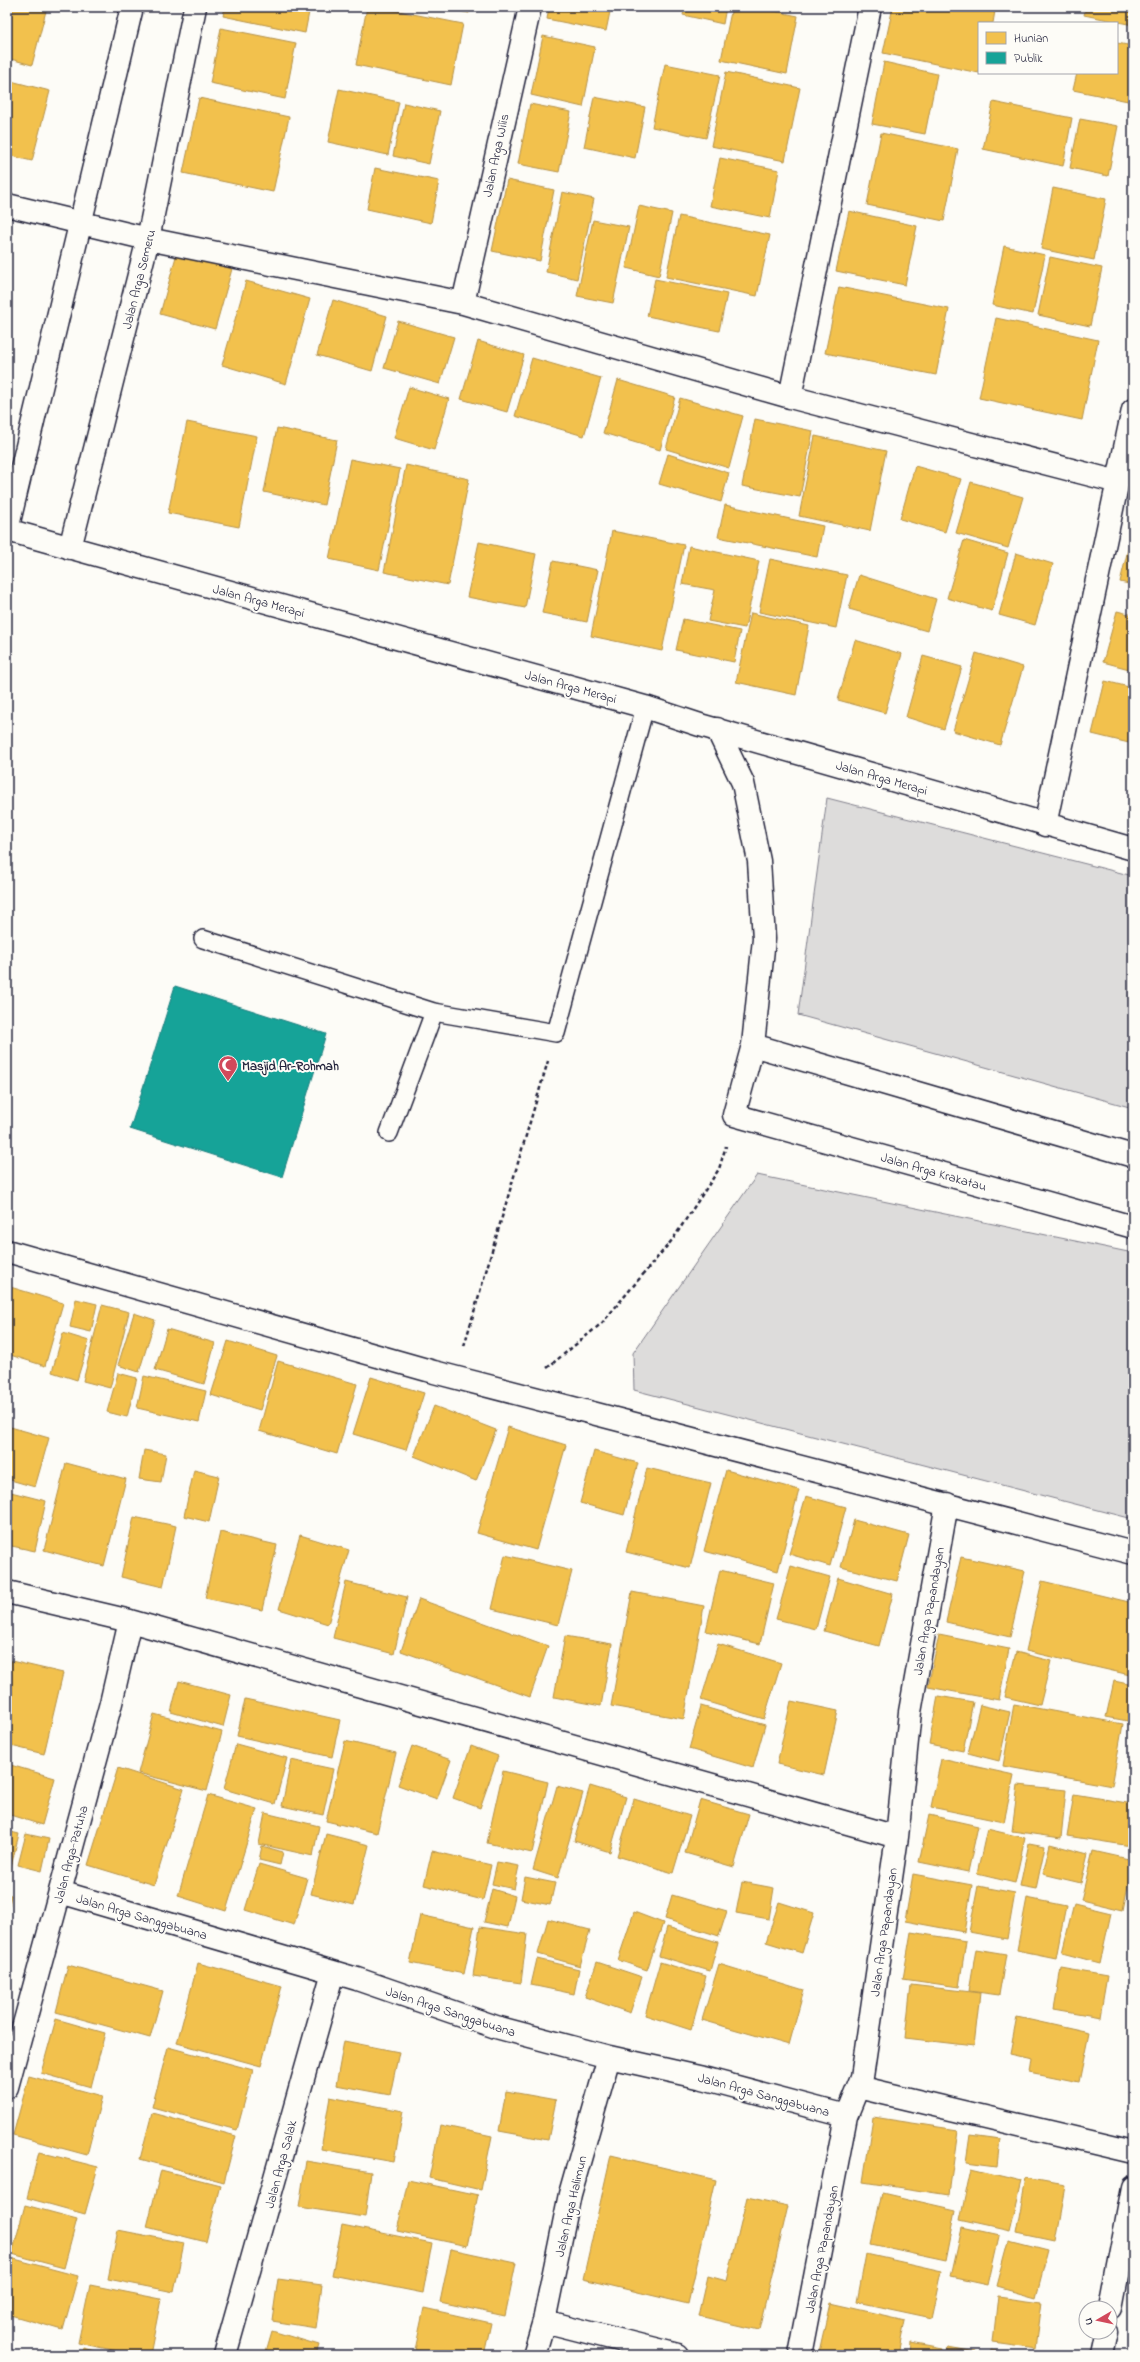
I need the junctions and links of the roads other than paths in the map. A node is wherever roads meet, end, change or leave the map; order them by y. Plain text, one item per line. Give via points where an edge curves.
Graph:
1 (132, 7) edge
2 (195, 7) edge
3 (530, 7) edge
4 (870, 7) edge
5 (7, 205) edge
6 (81, 223) junction
7 (148, 239) junction
8 (463, 303) junction
9 (790, 397) junction
10 (1133, 410) edge
11 (1118, 482) junction
12 (7, 530) edge
13 (70, 548) junction
14 (645, 707) junction
15 (717, 729) junction
16 (1045, 825) junction
17 (1133, 848) edge
18 (203, 939) dead end
19 (434, 1012) junction
20 (753, 1045) junction
21 (388, 1133) dead end
22 (1133, 1156) edge
23 (1133, 1227) edge
24 (7, 1251) edge
25 (946, 1504) junction
26 (1133, 1553) edge
27 (7, 1592) edge
28 (130, 1621) junction
29 (897, 1837) junction
30 (60, 1892) junction
31 (333, 1972) junction
32 (610, 2057) junction
33 (858, 2086) junction
34 (7, 2087) edge
35 (846, 2116) junction
36 (1133, 2152) edge
37 (1133, 2187) edge
38 (1112, 2300) edge
39 (544, 2322) junction
40 (1103, 2340) edge
41 (225, 2355) edge
42 (534, 2355) edge
43 (678, 2355) edge
44 (800, 2355) edge
45 (1100, 2355) edge

1 - 6 street
2 - 7 street, Jalan Arga Semeru
3 - 8 street, Jalan Arga Wilis
4 - 9 street
5 - 6 street
6 - 7 street
6 - 12 street
7 - 8 street
7 - 13 street, Jalan Arga Semeru
8 - 9 street
9 - 11 street
10 - 11 street
11 - 16 street
12 - 13 street, Jalan Arga Merapi
13 - 14 street, Jalan Arga Merapi
14 - 15 street, Jalan Arga Merapi
14 - 19 lane via 556,1033
15 - 16 street, Jalan Arga Merapi
15 - 20 street via 743,783 759,861 764,939
16 - 17 street, Jalan Arga Merapi
18 - 19 lane
19 - 21 lane
20 - 22 street
20 - 23 street, Jalan Arga Krakatau via 734,1115
24 - 25 street via 455,1377
25 - 26 street
25 - 29 street, Jalan Arga Papandayan via 910,1712
27 - 28 street
28 - 29 street
28 - 30 street, Jalan Arga-Patuha via 111,1703
29 - 33 street, Jalan Arga Papandayan via 862,2077
30 - 31 street, Jalan Arga Sanggabuana
30 - 34 street, Jalan Arga-Patuha
31 - 32 street, Jalan Arga Sanggabuana via 496,2027
31 - 41 street, Jalan Arga Salak
32 - 35 street, Jalan Arga Sanggabuana via 703,2078
32 - 39 street, Jalan Arga Halimun via 570,2194
33 - 35 street, Jalan Arga Papandayan
33 - 36 street
35 - 44 street, Jalan Arga Papandayan
37 - 38 street
39 - 42 street, Jalan Arga Halimun
39 - 43 street
40 - 45 street

